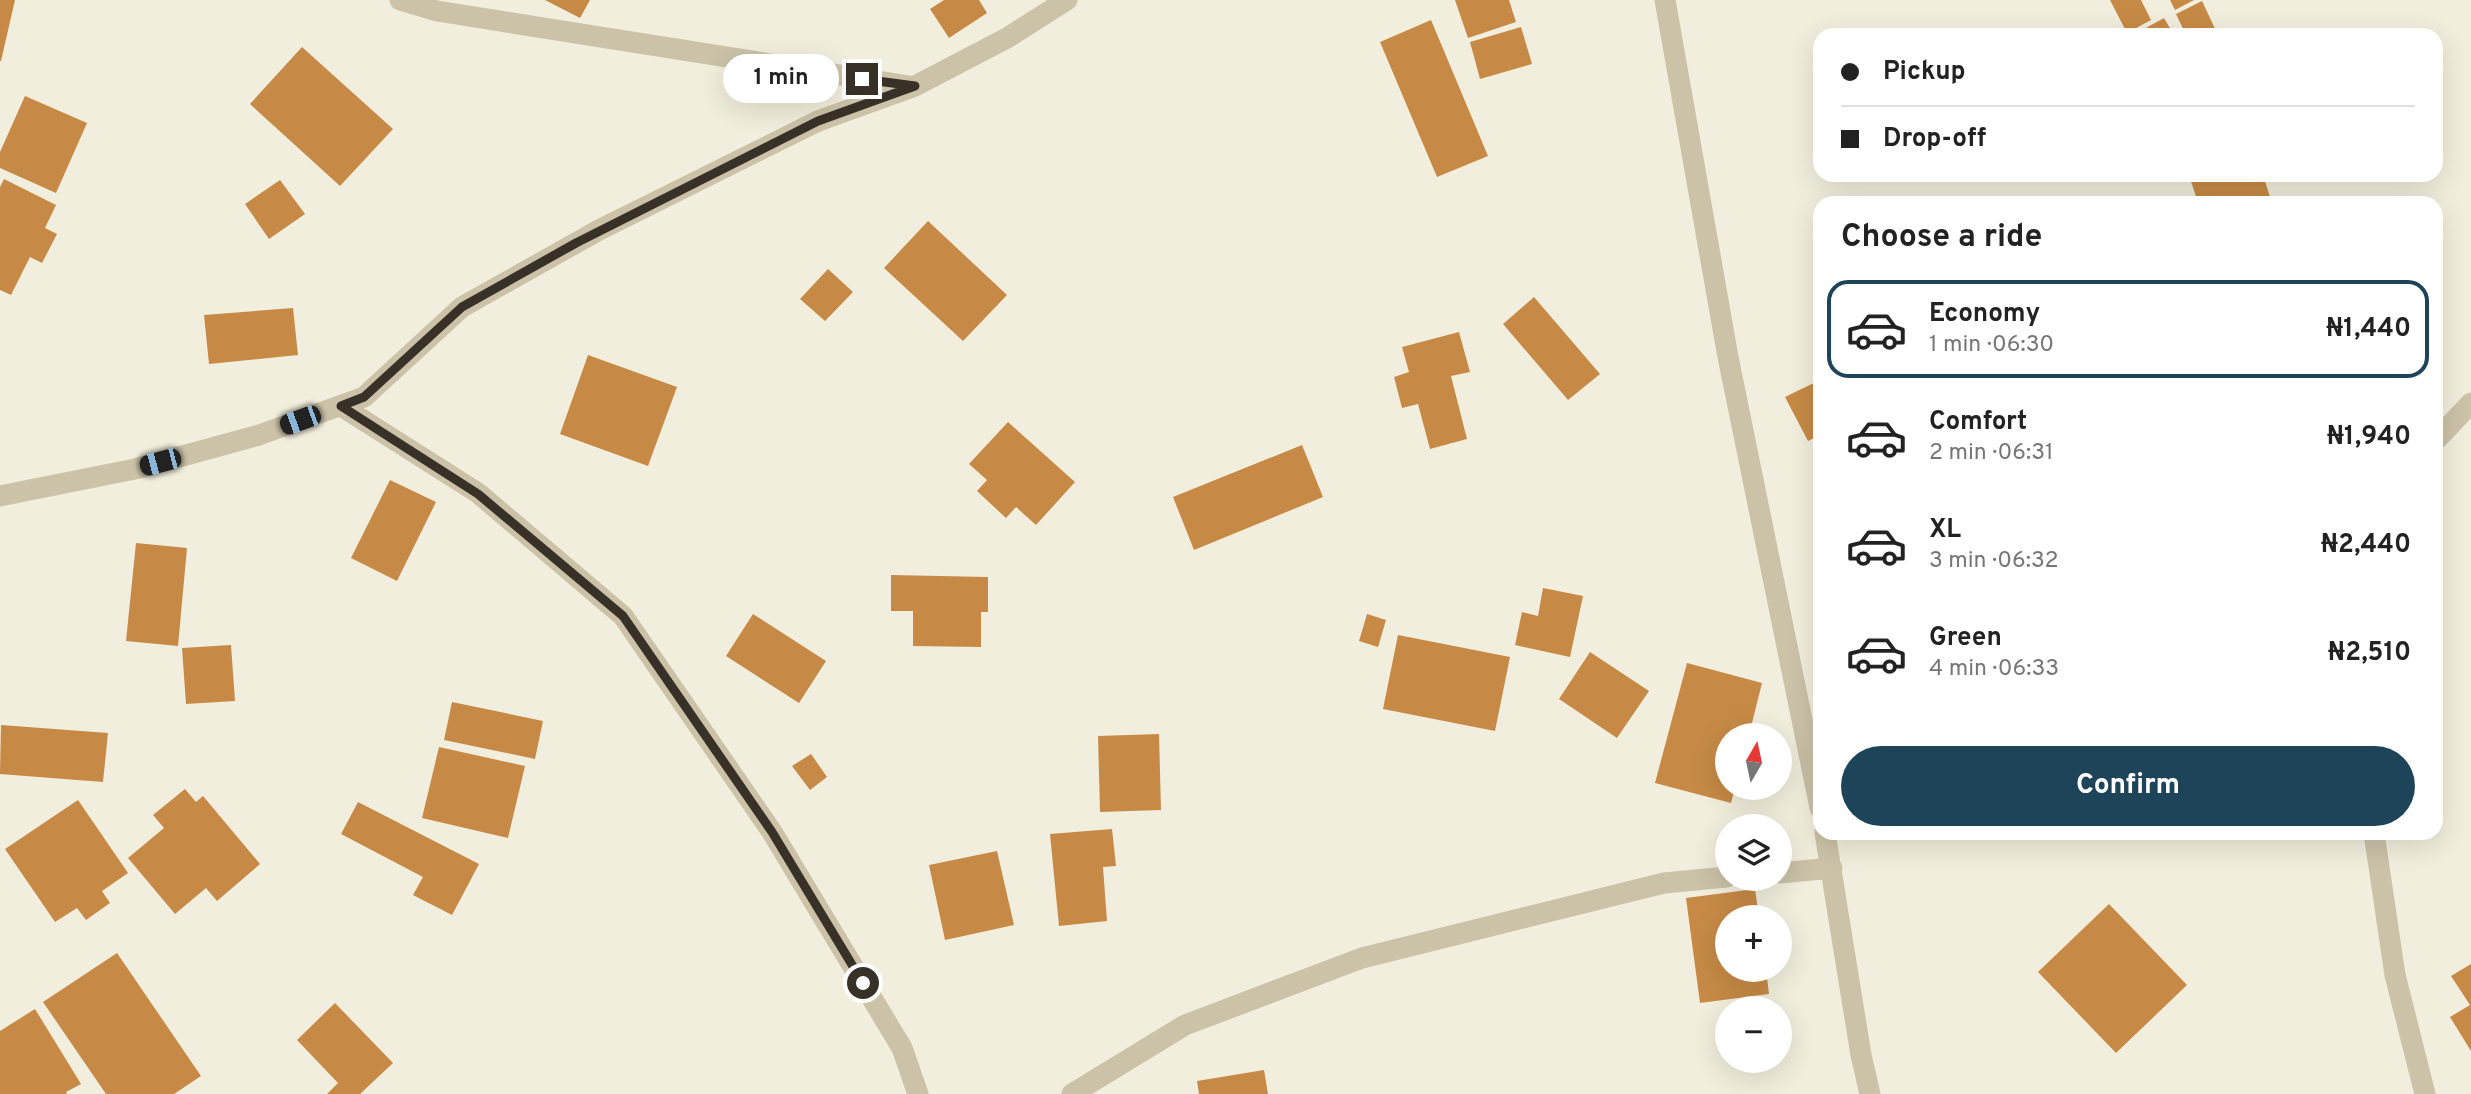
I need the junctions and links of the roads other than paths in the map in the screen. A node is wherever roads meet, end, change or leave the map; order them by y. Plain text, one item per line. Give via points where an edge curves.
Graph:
1 (400, 0) edge
2 (1067, 0) edge
3 (1665, 0) edge
4 (915, 86) junction
5 (2471, 403) edge
6 (341, 406) junction
7 (2443, 433) edge
8 (0, 496) edge
9 (1813, 774) edge
10 (1826, 840) edge
11 (2375, 840) edge
12 (1832, 869) junction
13 (1792, 872) edge
14 (1715, 878) edge
15 (918, 1094) edge
16 (1072, 1094) edge
17 (1870, 1094) edge
18 (2425, 1094) edge

1 - 4 street via 437,11
2 - 4 street via 1007,38
3 - 9 street via 1728,357
4 - 6 street via 818,121 576,243 462,307 364,397
5 - 7 street
6 - 8 street via 259,435 135,469
6 - 15 street via 478,494 623,616 772,832 902,1048
10 - 12 street
11 - 18 street via 2395,975
12 - 13 street
12 - 17 street
14 - 16 street via 1664,883 1362,958 1185,1025

